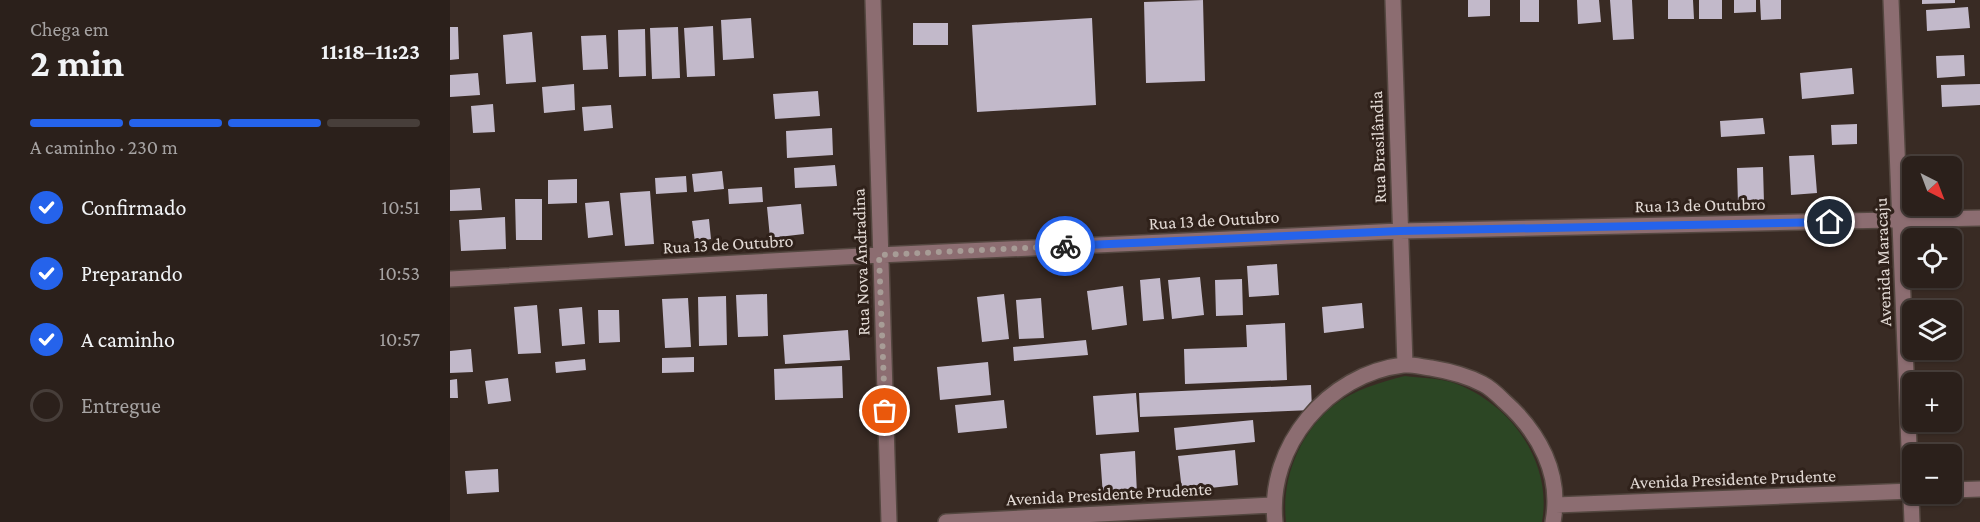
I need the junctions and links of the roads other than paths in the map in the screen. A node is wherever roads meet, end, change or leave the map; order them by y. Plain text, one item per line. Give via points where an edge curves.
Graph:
1 (873, 0) edge
2 (1393, 0) edge
3 (1891, 0) edge
4 (1980, 218) edge
5 (1901, 221) junction
6 (1400, 231) junction
7 (879, 255) junction
8 (450, 279) edge
9 (1405, 365) junction
10 (1910, 444) edge
11 (1980, 489) edge
12 (1962, 490) edge
13 (1902, 491) edge
14 (1912, 504) edge
15 (1273, 505) junction
16 (1556, 506) junction
17 (890, 522) edge
18 (946, 522) edge
19 (1275, 522) edge
20 (1553, 522) edge
21 (1912, 522) edge

1 - 7 street, Rua Nova Andradina
2 - 6 street, Rua Brasilândia
3 - 5 street, Avenida Maracaju
4 - 5 street, Rua 13 de Outubro
5 - 6 street, Rua 13 de Outubro
5 - 10 street, Avenida Maracaju
6 - 7 street, Rua 13 de Outubro
6 - 9 street, Rua Brasilândia
7 - 8 street, Rua 13 de Outubro
7 - 17 street, Rua Nova Andradina
9 - 15 street via 1370,374 1327,397 1294,434 1277,476
9 - 16 street via 1453,371 1485,385 1526,421 1550,466
11 - 12 street
13 - 16 street, Avenida Presidente Prudente
14 - 21 street, Avenida Maracaju
15 - 18 street, Avenida Presidente Prudente
15 - 19 street
16 - 20 street

